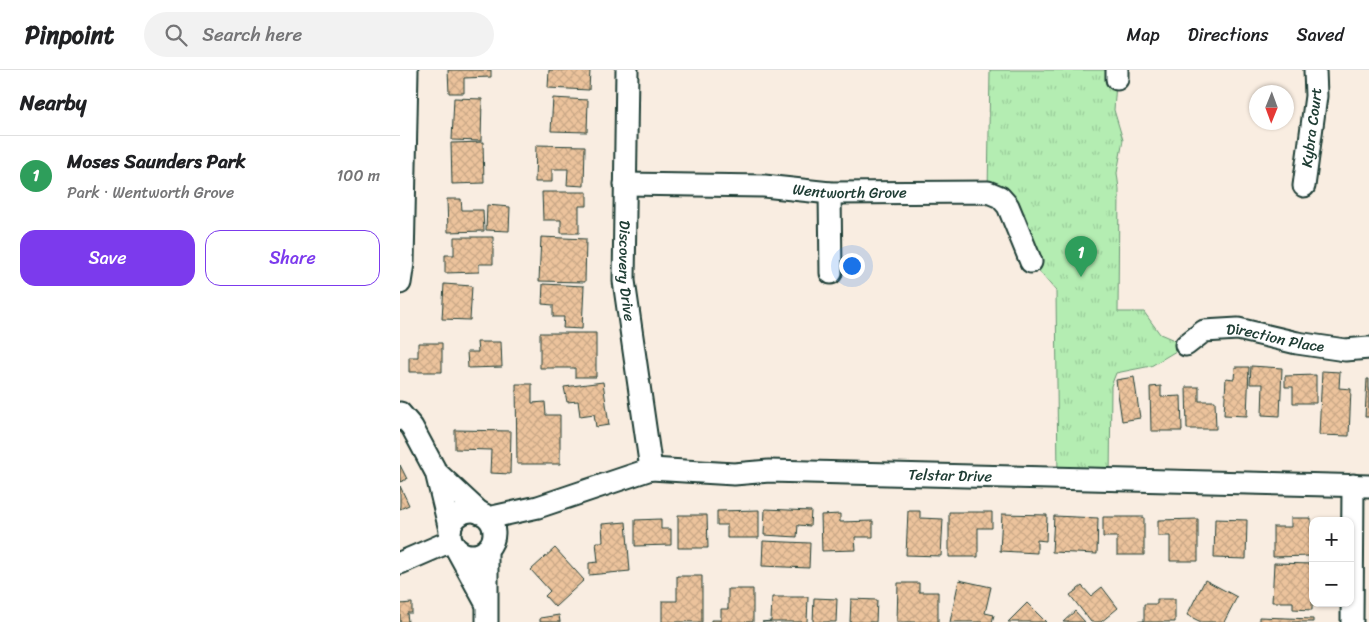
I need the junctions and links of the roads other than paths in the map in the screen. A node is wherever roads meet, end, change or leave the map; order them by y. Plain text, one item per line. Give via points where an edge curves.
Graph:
1 (407, 70) edge
2 (627, 70) edge
3 (1315, 70) edge
4 (403, 110) edge
5 (626, 184) junction
6 (1304, 186) dead end
7 (830, 193) junction
8 (1031, 262) dead end
9 (831, 273) dead end
10 (400, 283) edge
11 (1186, 345) dead end
12 (1369, 348) edge
13 (400, 413) edge
14 (651, 469) junction
15 (436, 472) junction
16 (1361, 486) edge
17 (487, 528) junction
18 (453, 541) junction
19 (400, 563) edge
20 (487, 614) edge
21 (1352, 622) edge

1 - 4 street
2 - 5 street, Discovery Drive
3 - 6 street, Kybra Court via 1316,96
4 - 10 street via 403,263
5 - 7 street, Wentworth Grove via 764,186
5 - 14 street, Discovery Drive via 626,298
7 - 8 street, Wentworth Grove via 988,192 1000,197 1008,206
7 - 9 street
11 - 12 street, Direction Place via 1204,331 1238,329 1345,350
13 - 15 street via 412,427
14 - 16 street, Telstar Drive via 734,474 769,471
14 - 17 street, Telstar Drive
15 - 17 street
15 - 18 street
16 - 21 street
17 - 18 street via 482,553 469,556
17 - 18 street via 474,511 461,514 452,524
17 - 20 street
18 - 19 street
18 - 20 street

